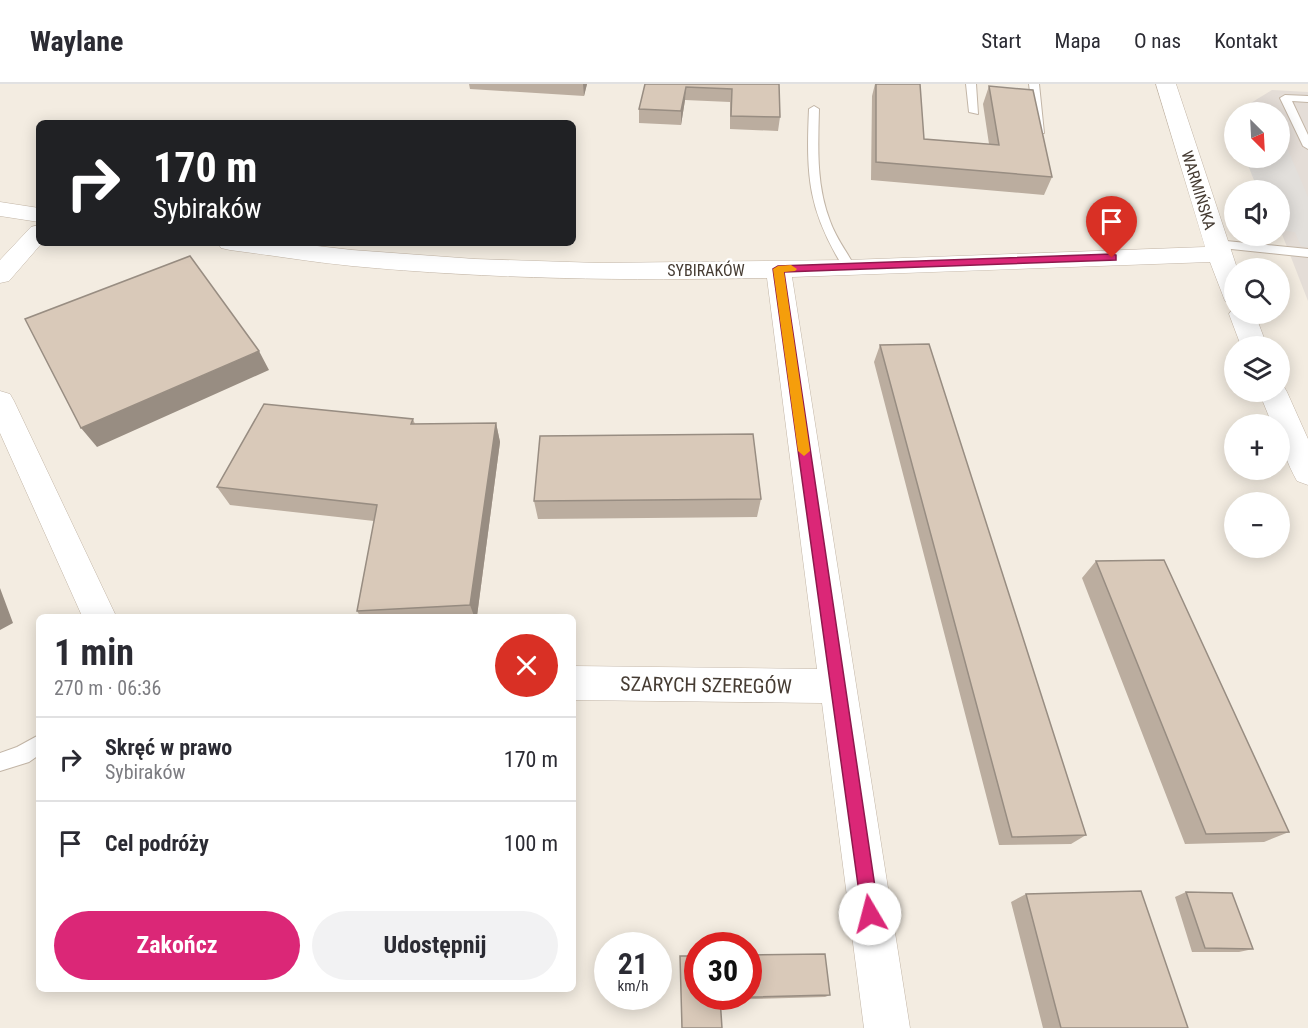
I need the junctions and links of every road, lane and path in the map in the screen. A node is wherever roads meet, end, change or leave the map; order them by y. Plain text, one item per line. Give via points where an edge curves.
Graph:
1 (971, 84) edge
2 (1034, 84) edge
3 (1166, 84) edge
4 (1308, 99) edge
5 (814, 109) dead end
6 (974, 112) dead end
7 (1040, 138) edge
8 (1308, 146) edge
9 (0, 209) edge
10 (36, 215) edge
11 (36, 235) edge
12 (249, 246) edge
13 (1217, 249) junction
14 (1308, 253) edge
15 (849, 267) junction
16 (1224, 268) edge
17 (778, 269) junction
18 (0, 274) edge
19 (0, 401) edge
20 (1276, 402) edge
21 (1308, 473) edge
22 (98, 614) edge
23 (576, 683) edge
24 (838, 686) junction
25 (36, 746) edge
26 (0, 762) edge
27 (887, 1028) edge

1 - 6 lane
2 - 7 lane
3 - 13 street, WARMIŃSKA
4 - 8 lane via 1285,98
5 - 15 lane via 813,165 818,204
9 - 10 street
11 - 18 street
12 - 17 street, SYBIRAKÓW via 457,266
13 - 14 lane
13 - 15 street, SYBIRAKÓW
13 - 16 street, WARMIŃSKA
15 - 17 street, SYBIRAKÓW
17 - 24 street
19 - 22 street
20 - 21 street
23 - 24 street, SZARYCH SZEREGÓW
24 - 27 street
25 - 26 lane

